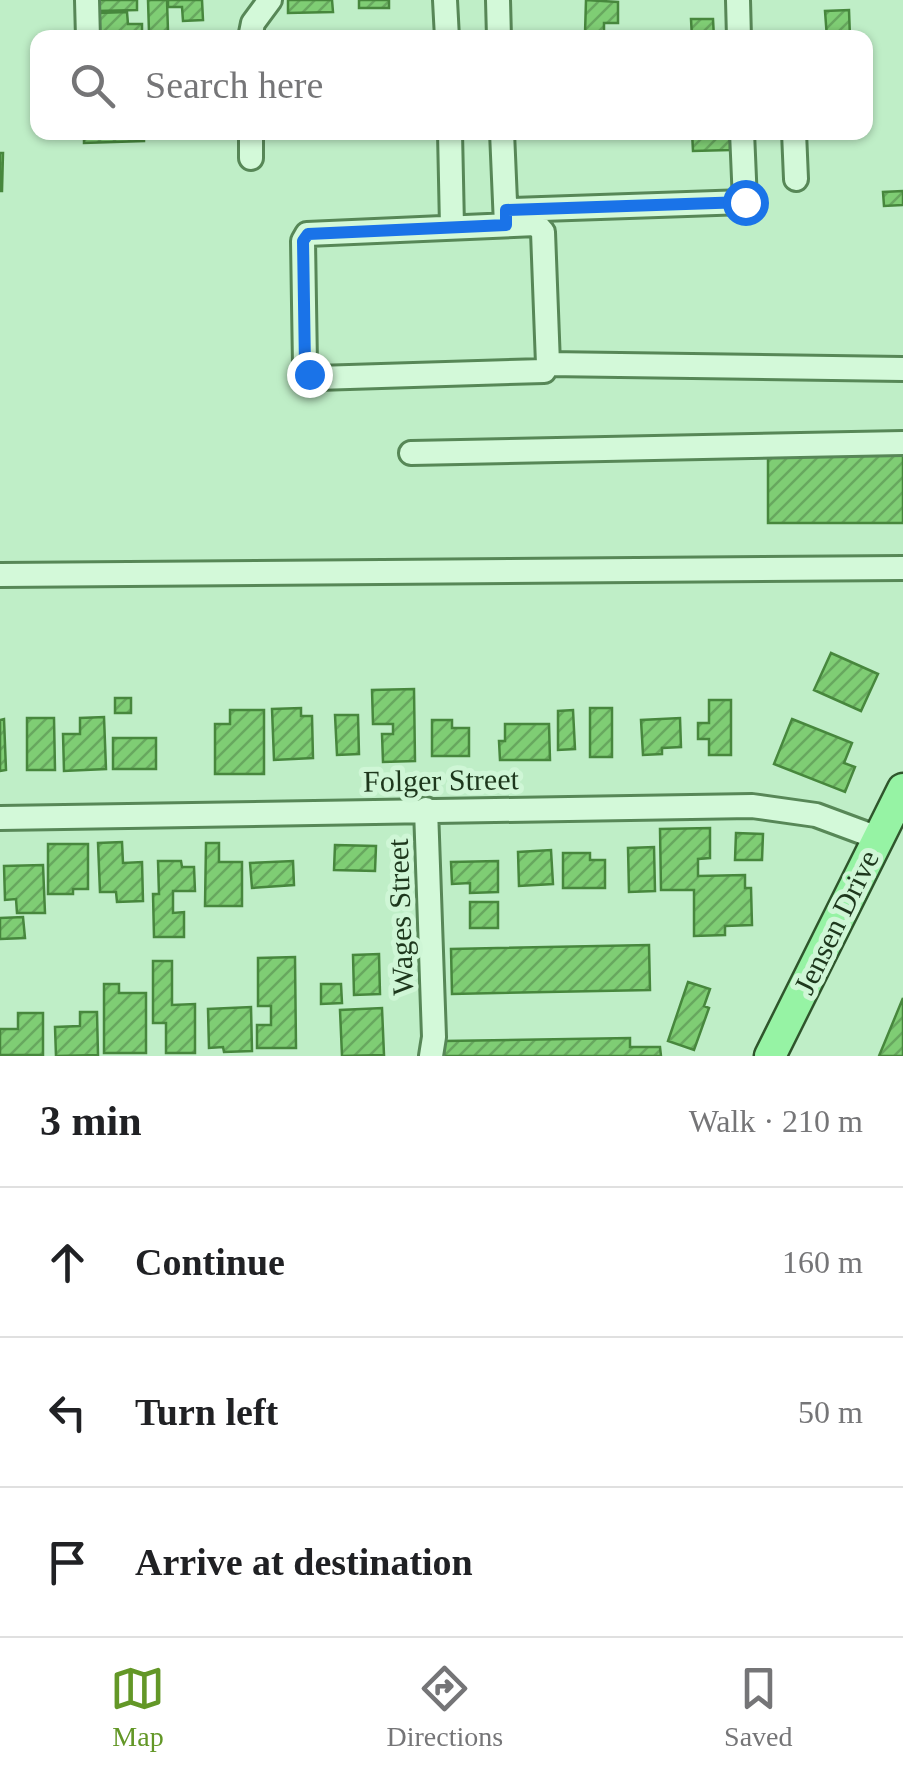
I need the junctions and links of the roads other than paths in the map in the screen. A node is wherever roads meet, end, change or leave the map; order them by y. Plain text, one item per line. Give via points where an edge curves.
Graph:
1 (87, 0) edge
2 (270, 0) edge
3 (445, 0) edge
4 (498, 0) edge
5 (738, 0) edge
6 (88, 30) edge
7 (252, 30) edge
8 (447, 30) edge
9 (499, 30) edge
10 (739, 30) edge
11 (250, 140) edge
12 (450, 140) edge
13 (502, 140) edge
14 (742, 140) edge
15 (794, 140) edge
16 (251, 158) dead end
17 (796, 179) dead end
18 (506, 218) junction
19 (452, 226) junction
20 (548, 364) junction
21 (903, 370) edge
22 (903, 443) edge
23 (411, 453) dead end
24 (903, 568) edge
25 (0, 576) edge
26 (903, 789) edge
27 (426, 810) junction
28 (0, 818) edge
29 (878, 838) junction
30 (431, 1056) edge
31 (770, 1056) edge

1 - 6 street
2 - 7 street
3 - 8 street
4 - 9 street
5 - 10 street
11 - 16 street
12 - 19 street
13 - 18 street
14 - 18 street via 745,202
15 - 17 street
18 - 19 street
18 - 20 street via 536,224 543,232
19 - 20 street via 308,234 303,241 309,374 531,374
20 - 21 street
22 - 23 street
24 - 25 street
26 - 29 main road, Jensen Drive
27 - 28 street, Folger Street
27 - 29 street, Folger Street via 763,806 816,815
27 - 30 street, Wages Street
29 - 31 main road, Jensen Drive

